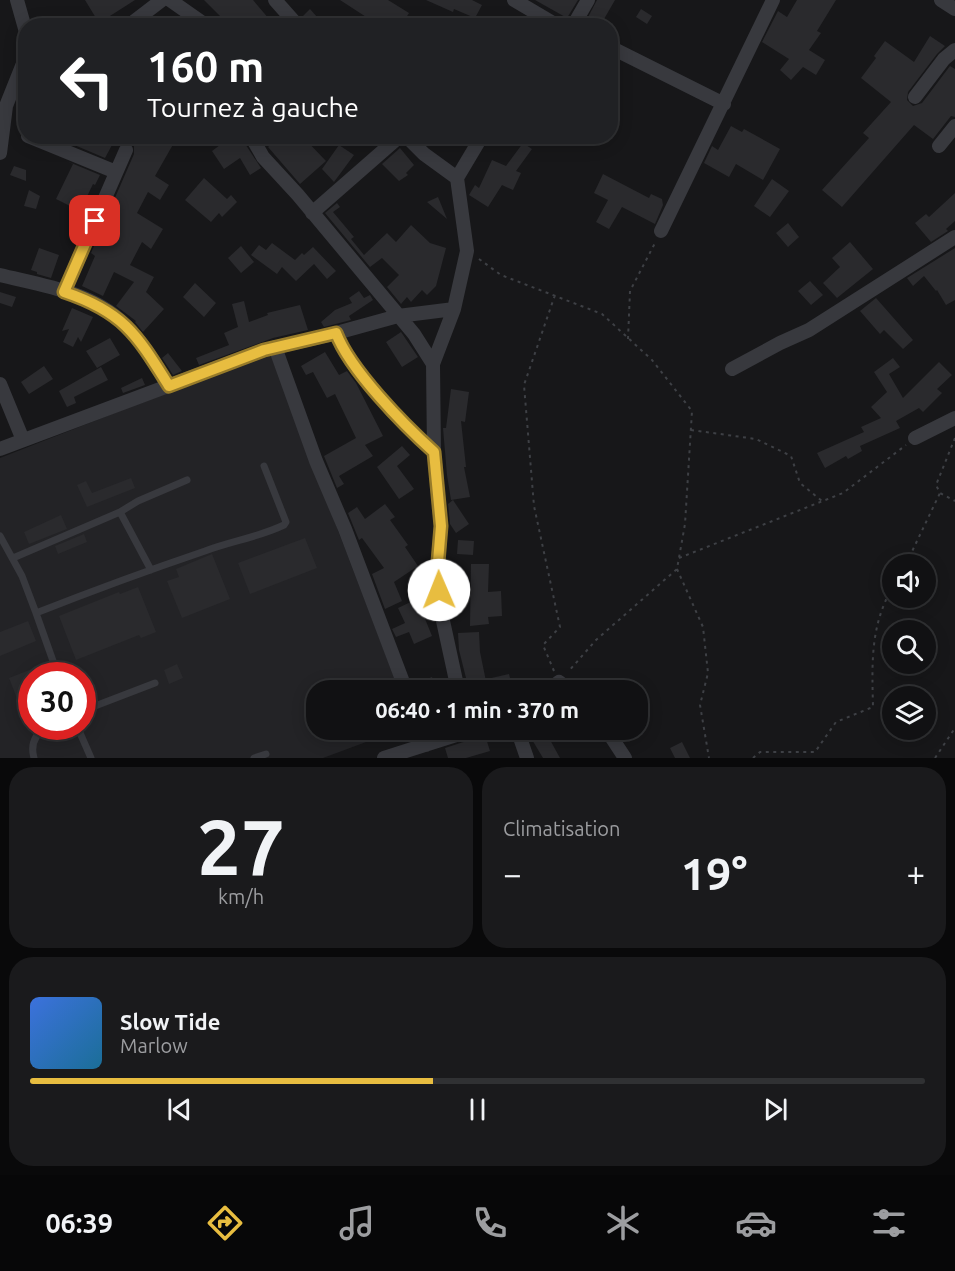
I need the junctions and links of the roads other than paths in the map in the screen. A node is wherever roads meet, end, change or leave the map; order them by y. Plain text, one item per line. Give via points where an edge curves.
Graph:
1 (17, 0) edge
2 (162, 0) edge
3 (170, 0) edge
4 (275, 0) edge
5 (513, 0) edge
6 (588, 0) edge
7 (773, 0) edge
8 (940, 0) edge
9 (955, 9) edge
10 (22, 18) edge
11 (138, 18) edge
12 (196, 18) edge
13 (291, 18) edge
14 (543, 18) edge
15 (578, 18) edge
16 (955, 50) edge
17 (618, 51) edge
18 (18, 76) edge
19 (915, 97) dead end
20 (724, 104) junction
21 (955, 126) edge
22 (3, 127) junction
23 (18, 133) edge
24 (47, 144) edge
25 (256, 144) edge
26 (391, 144) edge
27 (414, 144) edge
28 (477, 144) edge
29 (939, 146) dead end
30 (126, 150) dead end
31 (0, 153) edge
32 (116, 172) junction
33 (457, 178) junction
34 (312, 213) junction
35 (661, 231) road end
36 (955, 237) edge
37 (0, 275) edge
38 (64, 292) junction
39 (454, 309) junction
40 (398, 316) junction
41 (336, 333) junction
42 (275, 347) junction
43 (433, 364) junction
44 (732, 369) dead end
45 (0, 384) edge
46 (169, 386) junction
47 (955, 418) edge
48 (915, 438) road end
49 (23, 440) junction
50 (0, 448) edge
51 (434, 452) junction
52 (264, 466) dead end
53 (187, 480) dead end
54 (120, 512) junction
55 (0, 536) edge
56 (13, 558) junction
57 (151, 570) junction
58 (36, 613) junction
59 (53, 662) edge
60 (402, 680) edge
61 (456, 680) edge
62 (155, 683) dead end
63 (96, 706) edge
64 (34, 740) edge
65 (83, 740) edge
66 (446, 740) edge
67 (521, 740) edge
68 (613, 740) edge
69 (420, 751) edge
70 (266, 754) dead end
71 (34, 758) edge
72 (91, 758) edge
73 (254, 758) edge
74 (384, 758) edge
75 (527, 758) edge
76 (625, 758) edge

1 - 10 street
2 - 11 street
3 - 12 street
4 - 13 street
5 - 14 street
6 - 15 street
7 - 20 street
8 - 9 street
16 - 19 street
17 - 20 street
18 - 22 street via 6,106
20 - 35 street
21 - 29 street
22 - 23 street
22 - 31 street
24 - 32 street
25 - 34 street
26 - 34 street
27 - 33 street
28 - 33 street
30 - 32 street
32 - 38 street
33 - 39 street via 467,250
34 - 40 street
36 - 44 street via 808,330
37 - 38 street
38 - 46 street via 90,300 124,323
39 - 40 street
39 - 43 street
40 - 41 street
40 - 43 street
41 - 42 street
41 - 51 street via 365,379
42 - 46 street
42 - 60 street
43 - 51 street
45 - 49 street
46 - 49 street
47 - 48 street
49 - 50 street
51 - 61 street via 441,526 437,574 440,607
52 - 57 lane via 285,525
53 - 54 lane
54 - 56 lane
54 - 57 lane
55 - 56 lane
56 - 58 lane
57 - 58 lane
58 - 59 lane
62 - 63 lane
64 - 71 lane
65 - 72 lane
66 - 69 street
67 - 75 street
68 - 76 street
69 - 74 street
70 - 73 lane

